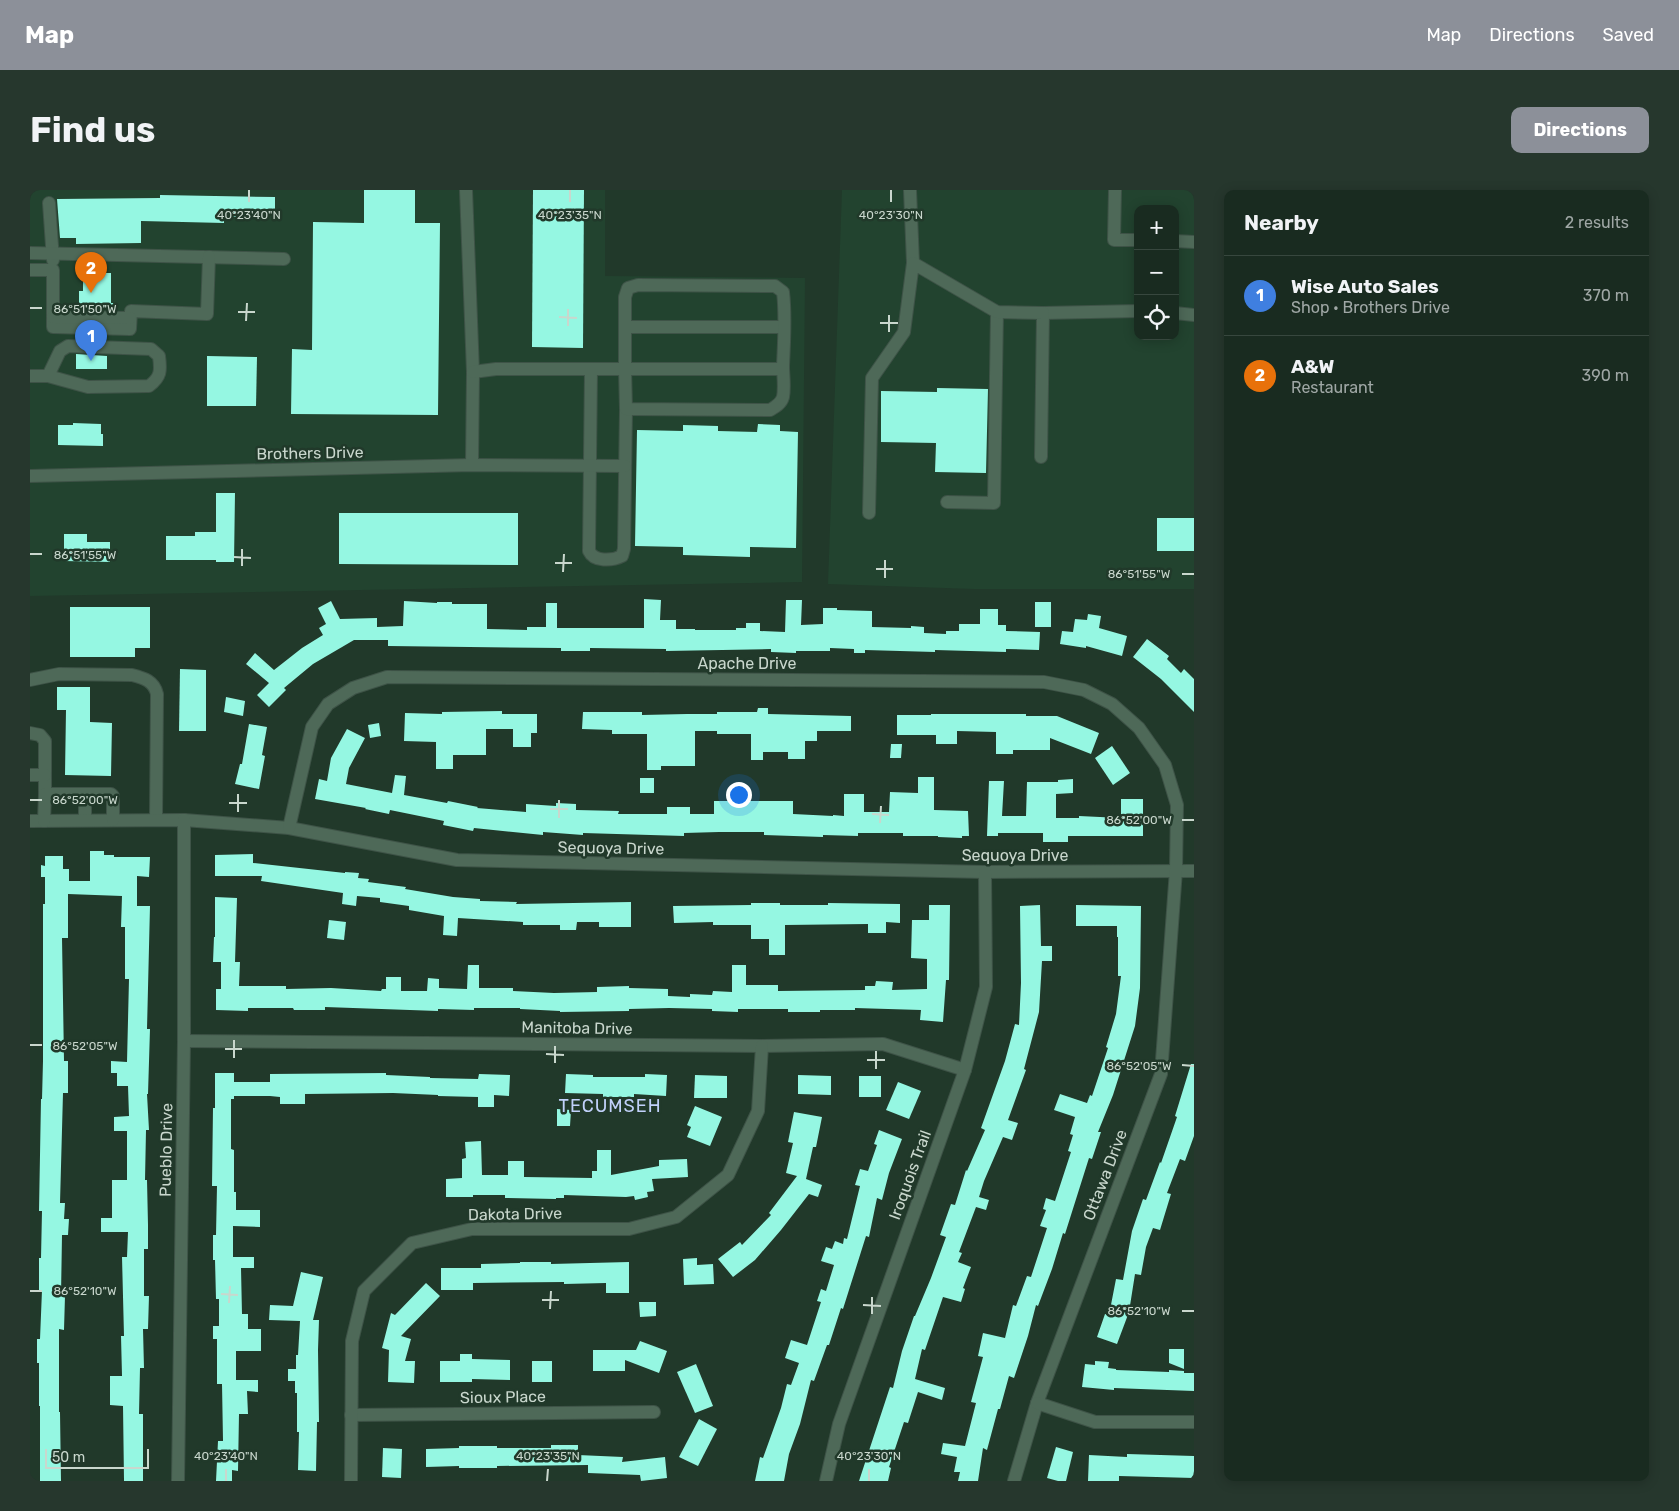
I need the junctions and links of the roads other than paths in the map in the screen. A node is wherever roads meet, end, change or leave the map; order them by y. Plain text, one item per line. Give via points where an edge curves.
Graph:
1 (466, 190) edge
2 (910, 190) edge
3 (1115, 190) edge
4 (48, 203) dead end
5 (1134, 240) edge
6 (1179, 241) edge
7 (1194, 242) edge
8 (30, 254) edge
9 (53, 254) junction
10 (208, 257) junction
11 (284, 259) dead end
12 (913, 263) junction
13 (30, 270) edge
14 (53, 270) junction
15 (1134, 311) edge
16 (997, 312) junction
17 (1043, 312) junction
18 (1179, 313) edge
19 (1194, 315) edge
20 (625, 327) junction
21 (784, 327) junction
22 (591, 369) junction
23 (625, 369) junction
24 (783, 369) junction
25 (473, 372) junction
26 (30, 376) edge
27 (48, 376) junction
28 (626, 409) junction
29 (1041, 457) dead end
30 (472, 465) junction
31 (625, 466) junction
32 (590, 467) junction
33 (30, 476) edge
34 (947, 502) dead end
35 (869, 513) dead end
36 (30, 680) edge
37 (30, 733) edge
38 (30, 775) edge
39 (45, 775) junction
40 (45, 794) junction
41 (85, 794) junction
42 (85, 820) junction
43 (113, 820) junction
44 (156, 820) junction
45 (184, 820) junction
46 (30, 821) edge
47 (44, 821) junction
48 (289, 828) junction
49 (1176, 870) junction
50 (1194, 871) edge
51 (986, 872) junction
52 (184, 1041) junction
53 (762, 1046) junction
54 (965, 1070) junction
55 (1037, 1403) junction
56 (654, 1412) dead end
57 (351, 1415) junction
58 (1194, 1422) edge
59 (178, 1481) edge
60 (351, 1481) edge
61 (826, 1481) edge
62 (1014, 1481) edge

1 - 25 street
2 - 12 street
3 - 5 street via 1114,240
4 - 9 street
6 - 7 street
8 - 9 street
9 - 10 street
9 - 14 street
10 - 11 street
10 - 14 street via 207,314 131,312 130,329 53,327
12 - 16 street
12 - 35 street via 904,332 872,378
13 - 14 street
15 - 17 street
16 - 17 street
16 - 34 street via 994,503
17 - 29 street
18 - 19 street
20 - 21 street
20 - 21 street via 628,288 638,286 775,286 783,292
20 - 23 street
21 - 24 street
22 - 23 street
22 - 25 street
22 - 32 street
23 - 24 street
23 - 28 street
24 - 28 street via 783,398 770,410
25 - 30 street
26 - 27 street
27 - 27 street via 88,388 149,386 156,381 160,370 159,356 151,349 68,346 60,351
28 - 31 street
30 - 32 street, Brothers Drive
30 - 33 street, Brothers Drive
31 - 32 street, Brothers Drive
31 - 32 street via 624,549 622,556 616,559 596,558 589,551
36 - 44 street via 60,674 132,675 151,682 156,688
37 - 39 street via 40,735 45,741
38 - 39 street
39 - 40 street
40 - 41 street
40 - 47 street
41 - 42 street
41 - 43 street via 112,794
42 - 43 street, Sequoya Drive
42 - 47 street, Sequoya Drive
43 - 44 street, Sequoya Drive
44 - 45 street, Sequoya Drive
45 - 48 street, Sequoya Drive
45 - 52 street, Pueblo Drive
46 - 47 street, Sequoya Drive
48 - 49 street, Apache Drive via 312,726 328,704 352,688 386,677 1044,682 1084,690 1112,704 1139,728 1165,765 1177,805
48 - 51 street, Sequoya Drive via 457,860
49 - 50 street, Sequoya Drive
49 - 51 street, Sequoya Drive
49 - 55 street, Ottawa Drive via 1161,1074
51 - 54 street, Iroquois Trail via 986,987
52 - 53 street, Manitoba Drive
52 - 59 street, Pueblo Drive
53 - 54 street, Manitoba Drive via 884,1044
53 - 57 street, Dakota Drive via 758,1111 728,1175 676,1217 629,1229 472,1229 412,1243 364,1291 352,1341
54 - 61 street, Iroquois Trail via 839,1424
55 - 58 street via 1095,1422
55 - 62 street, Ottawa Drive
56 - 57 street, Sioux Place
57 - 60 street, Dakota Drive

